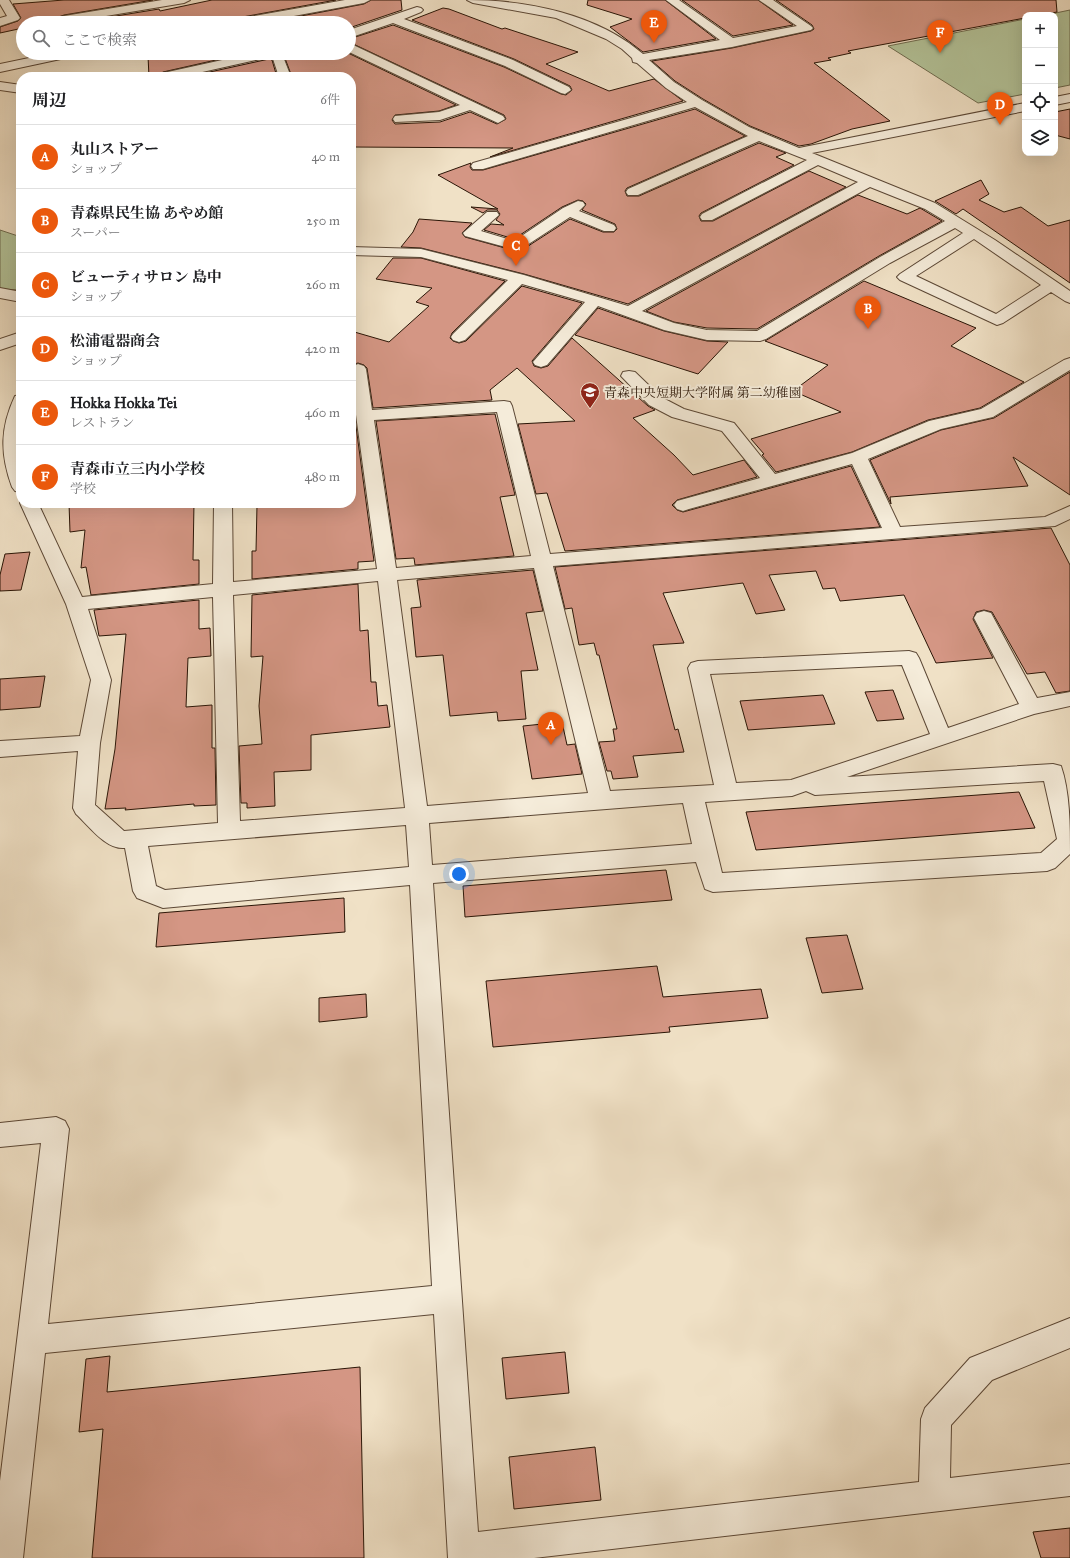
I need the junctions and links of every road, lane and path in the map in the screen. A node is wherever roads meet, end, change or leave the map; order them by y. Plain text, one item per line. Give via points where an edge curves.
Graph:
1 (4, 0) edge
2 (184, 0) edge
3 (364, 0) edge
4 (473, 0) edge
5 (672, 0) edge
6 (765, 0) edge
7 (417, 10) dead end
8 (77, 16) edge
9 (276, 16) edge
10 (394, 18) junction
11 (0, 22) edge
12 (356, 32) edge
13 (732, 43) junction
14 (356, 50) edge
15 (638, 58) junction
16 (36, 60) edge
17 (247, 60) edge
18 (279, 60) edge
19 (5, 67) edge
20 (188, 72) edge
21 (283, 72) edge
22 (0, 82) edge
23 (0, 86) edge
24 (16, 88) edge
25 (565, 90) dead end
26 (1070, 98) edge
27 (1058, 100) edge
28 (697, 103) junction
29 (471, 106) junction
30 (1022, 108) edge
31 (400, 118) dead end
32 (498, 119) dead end
33 (759, 136) junction
34 (797, 152) junction
35 (818, 160) junction
36 (478, 166) dead end
37 (870, 181) junction
38 (633, 192) dead end
39 (492, 215) dead end
40 (707, 217) dead end
41 (956, 221) junction
42 (609, 228) dead end
43 (973, 233) junction
44 (488, 238) junction
45 (356, 251) edge
46 (456, 262) junction
47 (519, 278) junction
48 (1052, 285) junction
49 (0, 293) edge
50 (16, 295) edge
51 (1070, 298) edge
52 (595, 300) junction
53 (631, 311) junction
54 (459, 337) dead end
55 (16, 339) edge
56 (0, 345) edge
57 (541, 362) dead end
58 (1070, 363) edge
59 (358, 369) dead end
60 (629, 376) dead end
61 (11, 409) edge
62 (364, 416) junction
63 (858, 457) junction
64 (15, 461) edge
65 (771, 481) junction
66 (683, 505) dead end
67 (31, 508) edge
68 (223, 508) edge
69 (1070, 512) edge
70 (894, 533) junction
71 (543, 561) junction
72 (387, 574) junction
73 (223, 589) junction
74 (76, 604) junction
75 (984, 618) dead end
76 (1070, 699) edge
77 (1032, 707) junction
78 (942, 738) junction
79 (90, 743) junction
80 (0, 749) edge
81 (792, 788) junction
82 (728, 792) junction
83 (692, 794) junction
84 (601, 800) junction
85 (417, 815) junction
86 (229, 830) junction
87 (135, 838) junction
88 (704, 852) junction
89 (420, 875) junction
90 (0, 1135) edge
91 (447, 1299) junction
92 (1070, 1332) edge
93 (32, 1340) junction
94 (1070, 1480) edge
95 (934, 1496) junction
96 (463, 1554) edge
97 (7, 1558) edge

1 - 11 street via 14,18
2 - 8 street
3 - 9 street
4 - 15 street via 545,12 586,24 626,46
5 - 13 street
6 - 13 street via 807,28
7 - 10 street
10 - 12 street
10 - 25 street via 509,63
13 - 15 street
14 - 29 street
15 - 28 street via 670,85
16 - 19 street
17 - 20 street
18 - 21 street
19 - 22 street via 11,76
23 - 24 street
26 - 27 street
28 - 33 street
28 - 36 street
29 - 31 street via 440,116
29 - 32 street
30 - 34 street
33 - 34 street
33 - 38 street
34 - 35 street
35 - 37 street
35 - 40 street
37 - 41 street via 930,206
37 - 53 street
39 - 44 street via 470,233
41 - 43 street
41 - 53 street via 885,260 760,336 707,335 670,327
42 - 44 street via 573,208 516,246
43 - 48 street
43 - 48 street via 905,277 997,320
44 - 46 street
45 - 46 street via 421,253
46 - 47 street
47 - 52 street
47 - 54 street
48 - 51 street
49 - 50 street
52 - 53 street
52 - 57 street
55 - 56 street
58 - 63 street via 986,412 935,424
59 - 62 street
60 - 65 street via 655,401 678,412 728,427
61 - 64 street via 6,435
62 - 71 street via 504,406
62 - 72 street
63 - 65 street
63 - 70 street
65 - 66 street
67 - 74 street
68 - 73 street
69 - 70 street via 1048,522
70 - 71 street
71 - 72 street
71 - 84 street
72 - 73 street
72 - 85 street
73 - 74 street
73 - 86 street
74 - 79 street via 101,680
75 - 77 street
76 - 77 street
77 - 78 street
78 - 81 street
78 - 82 street via 909,658 698,668
79 - 80 street
79 - 87 street via 84,808 120,840
81 - 82 street
81 - 88 street via 1053,772 1069,842 1047,862 713,883
82 - 83 street
83 - 84 street
83 - 88 street
84 - 85 street
85 - 86 street
85 - 89 street
86 - 87 street
87 - 89 street via 145,891 163,899
88 - 89 street
89 - 91 street
90 - 93 street via 56,1129
91 - 93 street
91 - 96 street
92 - 95 street via 981,1369 936,1419
93 - 97 street
94 - 95 street
95 - 96 street

